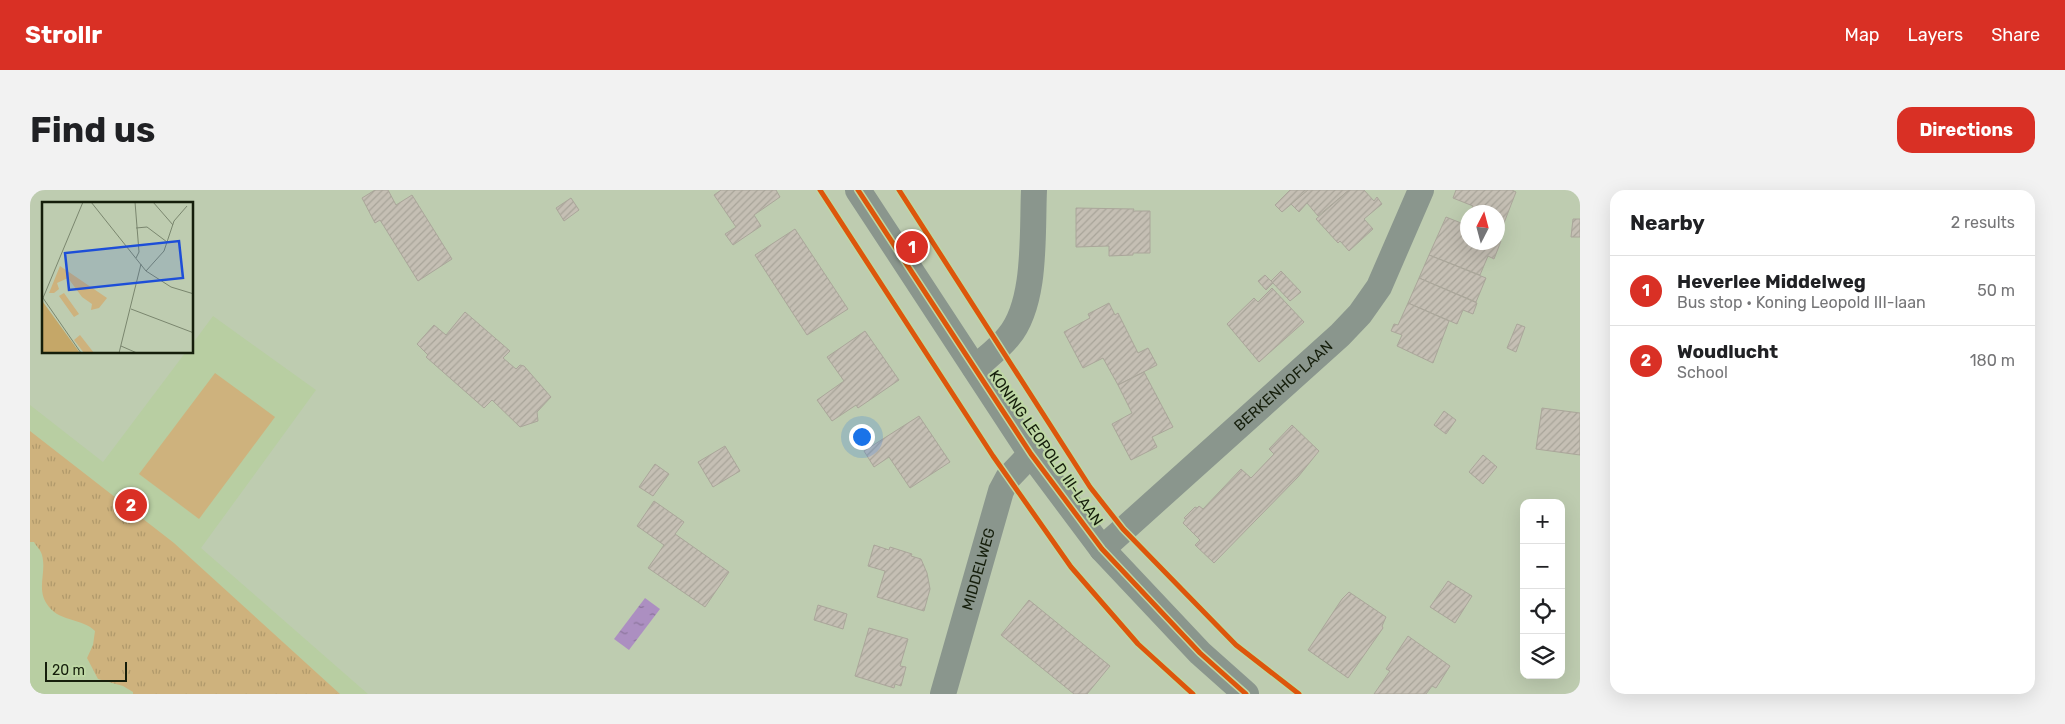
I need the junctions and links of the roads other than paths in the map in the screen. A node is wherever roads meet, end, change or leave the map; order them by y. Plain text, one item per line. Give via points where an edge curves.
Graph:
1 (858, 190) edge
2 (1034, 190) edge
3 (1421, 190) edge
4 (975, 368) junction
5 (1031, 454) junction
6 (1102, 548) junction
7 (943, 694) edge
8 (1246, 694) edge

1 - 4 street, KONING LEOPOLD III-LAAN
2 - 4 street via 1028,292 1022,314 1009,336
3 - 6 street, BERKENHOFLAAN via 1379,287 1360,314
4 - 5 street, KONING LEOPOLD III-LAAN
5 - 6 street, KONING LEOPOLD III-LAAN
5 - 7 street, MIDDELWEG via 1000,491
6 - 8 street, KONING LEOPOLD III-LAAN via 1200,653

